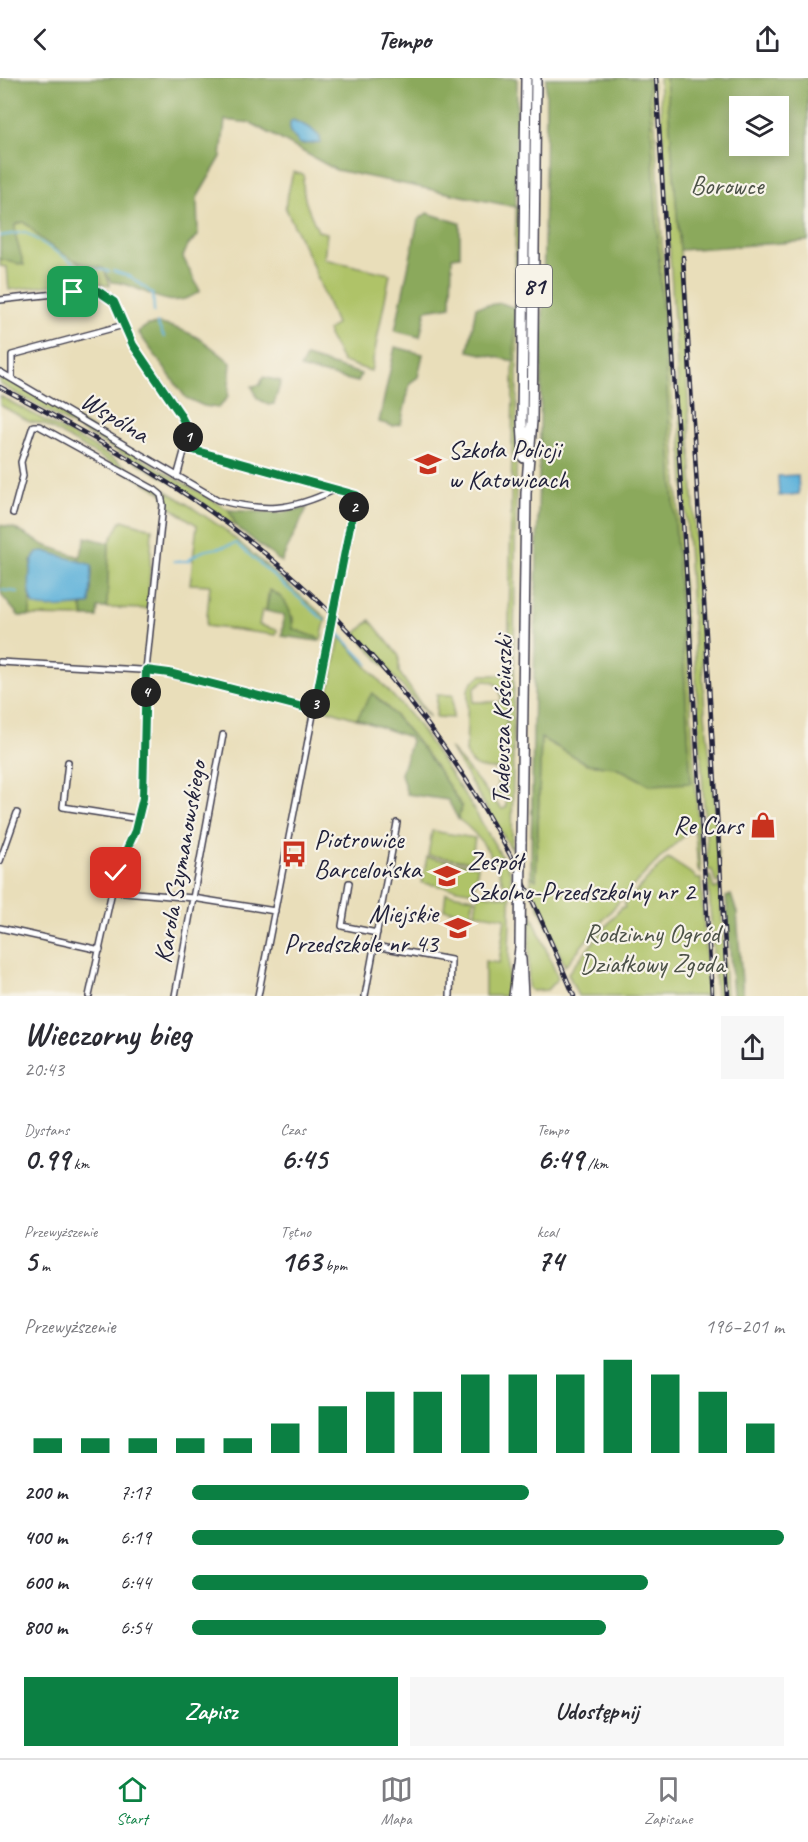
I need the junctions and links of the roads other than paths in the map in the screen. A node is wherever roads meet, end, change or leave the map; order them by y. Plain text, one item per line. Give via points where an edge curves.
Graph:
1 (526, 78) edge
2 (536, 78) edge
3 (0, 300) edge
4 (123, 326) junction
5 (0, 372) edge
6 (12, 380) junction
7 (186, 448) junction
8 (177, 477) junction
9 (334, 490) junction
10 (526, 493) junction
11 (13, 513) dead end
12 (0, 662) edge
13 (146, 670) junction
14 (314, 710) junction
15 (223, 735) dead end
16 (69, 762) dead end
17 (17, 813) dead end
18 (139, 819) junction
19 (397, 823) dead end
20 (0, 861) edge
21 (349, 883) dead end
22 (113, 891) junction
23 (193, 898) junction
24 (275, 911) junction
25 (0, 928) edge
26 (377, 933) junction
27 (375, 946) junction
28 (520, 948) junction
29 (100, 950) junction
30 (90, 996) edge
31 (176, 996) edge
32 (258, 996) edge
33 (365, 996) edge
34 (450, 996) edge
35 (514, 996) edge
36 (523, 996) edge

1 - 10 main road, Tadeusza Kościuszki / 81 via 522,421
2 - 10 main road, Tadeusza Kościuszki / 81 via 532,421
3 - 4 street, Wspólna via 91,290 109,296 118,308
4 - 6 street via 12,355
4 - 7 street, Wspólna via 180,414 187,428
5 - 6 street, Wspólna
6 - 8 street, Wspólna
7 - 8 street
7 - 9 street
8 - 9 street, Wspólna via 208,497 244,507 276,510
9 - 14 street via 356,495
10 - 28 main road, Tadeusza Kościuszki / 81, bridge
11 - 13 street via 23,476 21,462 33,426 97,456 161,495
12 - 13 street
13 - 14 street
13 - 18 street via 143,798
14 - 24 street
15 - 23 street, Karola Szymanowskiego
16 - 18 street via 63,807
17 - 20 street
18 - 22 street via 120,862
19 - 26 street
21 - 26 street via 342,926
22 - 23 street
22 - 29 street
23 - 24 street
23 - 31 street, Karola Szymanowskiego
24 - 32 street
25 - 29 street
26 - 27 street
27 - 33 street
27 - 34 street via 451,960
28 - 35 main road, Tadeusza Kościuszki / 81
28 - 36 main road, Tadeusza Kościuszki / 81
29 - 30 street

